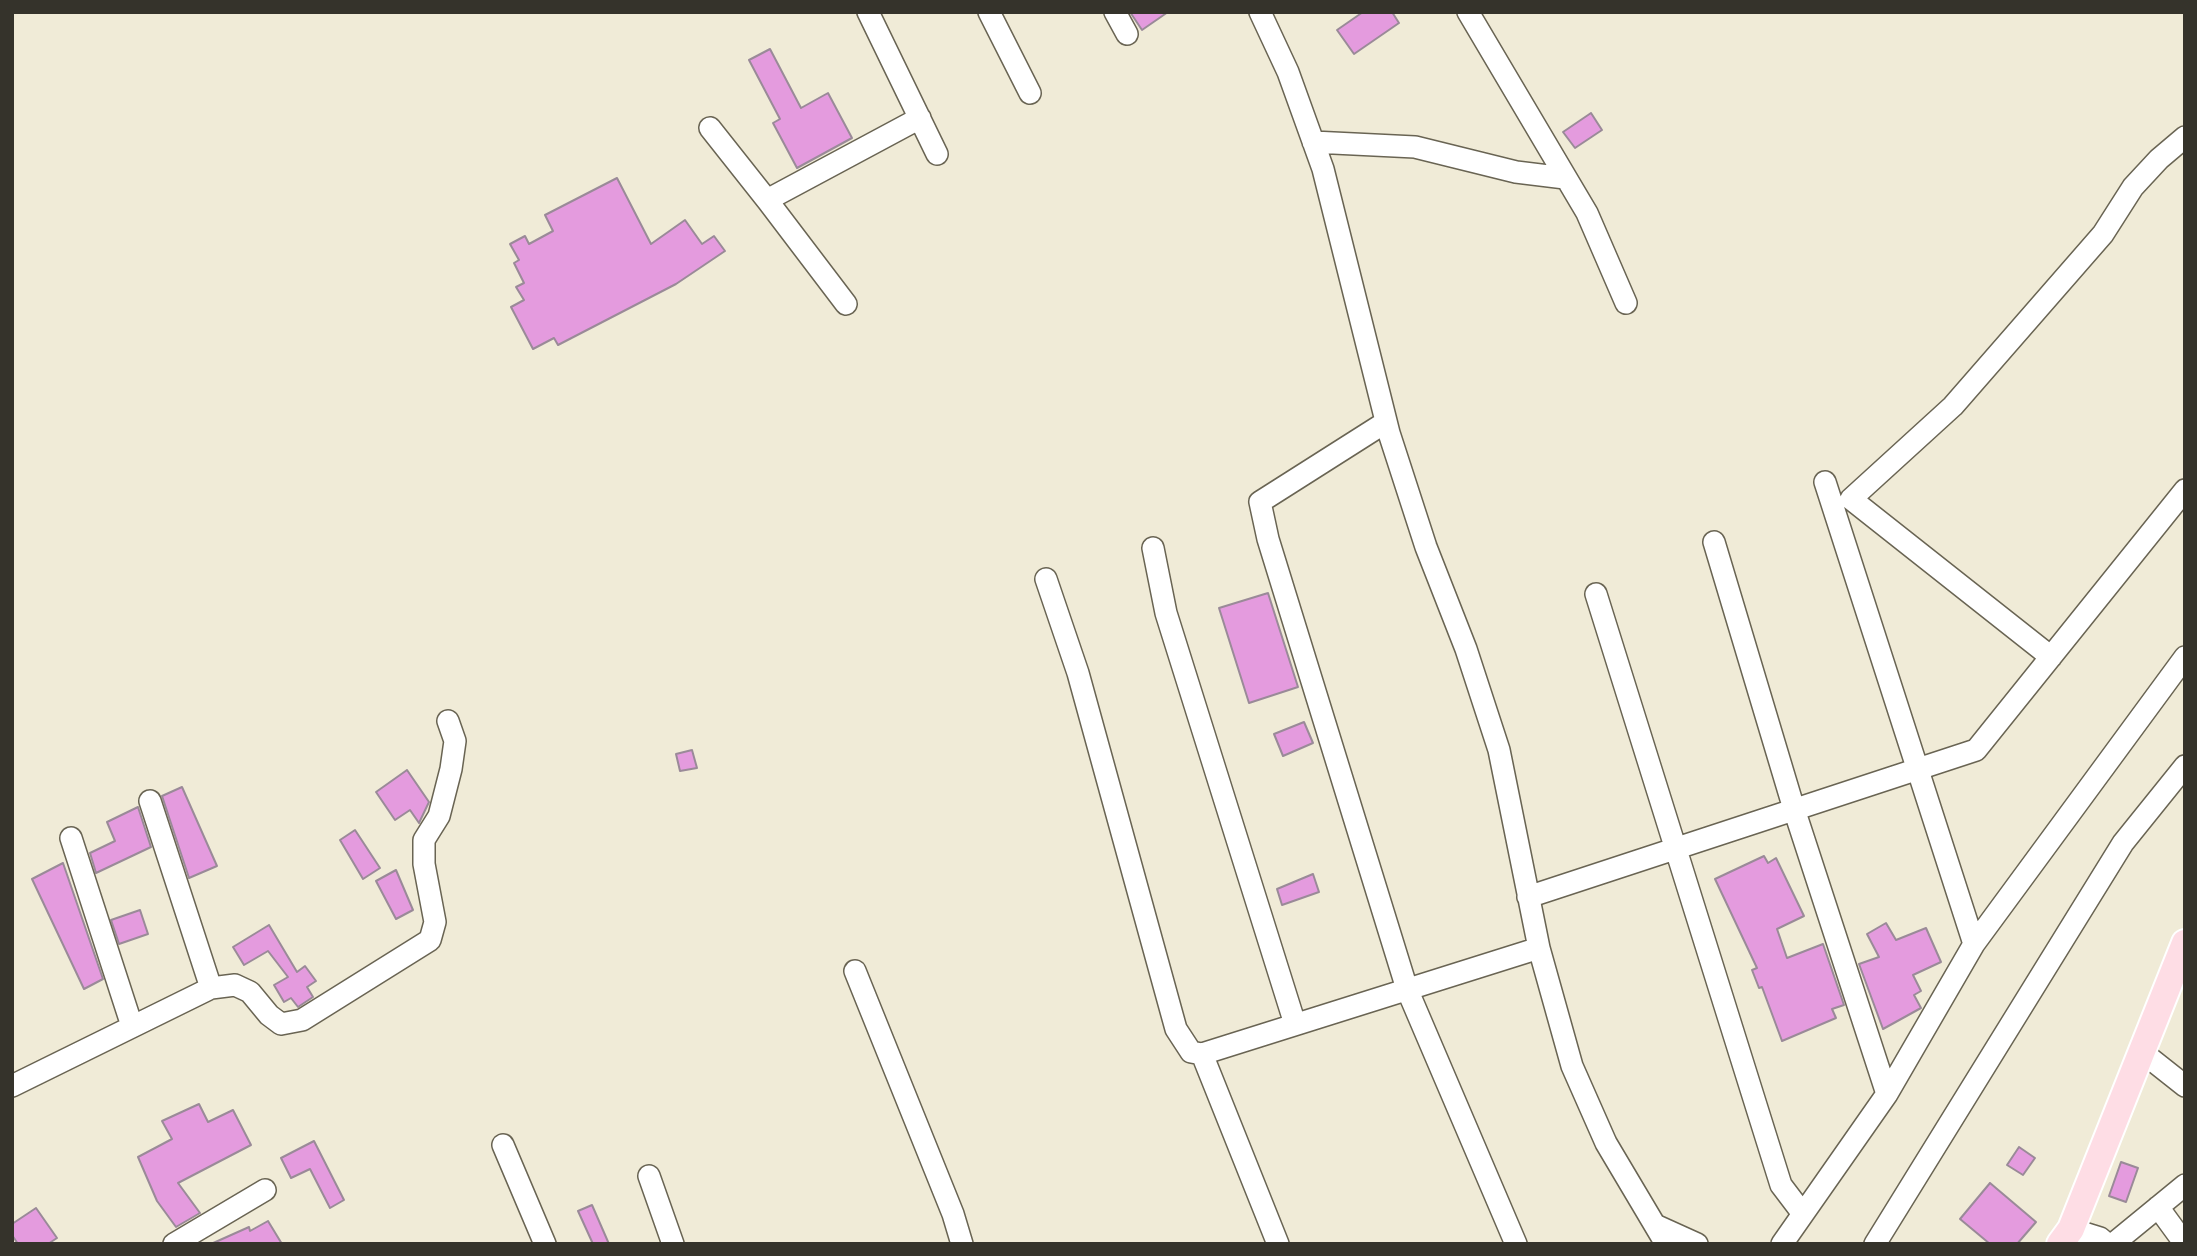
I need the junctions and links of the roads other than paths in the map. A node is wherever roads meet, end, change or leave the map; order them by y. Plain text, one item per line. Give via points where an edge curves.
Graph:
1 (989, 12) edge
2 (1115, 12) edge
3 (1260, 12) edge
4 (1468, 12) edge
5 (870, 13) edge
6 (1127, 34) dead end
7 (1030, 93) dead end
8 (920, 118) junction
9 (710, 128) dead end
10 (2185, 137) edge
11 (1313, 142) junction
12 (937, 154) dead end
13 (1566, 178) junction
14 (767, 200) junction
15 (1626, 303) dead end
16 (846, 304) dead end
17 (1386, 422) junction
18 (1825, 482) dead end
19 (2185, 490) edge
20 (1714, 542) dead end
21 (1153, 548) dead end
22 (1046, 579) dead end
23 (1596, 594) dead end
24 (2051, 657) junction
25 (2185, 657) edge
26 (448, 720) dead end
27 (2185, 766) edge
28 (1917, 769) junction
29 (150, 802) dead end
30 (1794, 809) junction
31 (71, 838) dead end
32 (1676, 847) junction
33 (1528, 897) junction
34 (2185, 943) edge
35 (1974, 944) junction
36 (1539, 948) junction
37 (855, 971) dead end
38 (211, 988) junction
39 (1407, 989) junction
40 (1295, 1024) junction
41 (132, 1026) junction
42 (2142, 1052) junction
43 (1202, 1054) junction
44 (12, 1086) edge
45 (2185, 1086) edge
46 (1887, 1094) junction
47 (503, 1144) dead end
48 (649, 1176) dead end
49 (2185, 1185) edge
50 (265, 1190) dead end
51 (2158, 1207) junction
52 (1802, 1214) junction
53 (2066, 1236) edge
54 (1682, 1242) edge
55 (174, 1244) edge
56 (545, 1244) edge
57 (673, 1244) edge
58 (961, 1244) edge
59 (1278, 1244) edge
60 (1516, 1244) edge
61 (1782, 1244) edge
62 (1875, 1244) edge
63 (2107, 1244) edge
64 (2113, 1244) edge
65 (2185, 1244) edge

1 - 7 street
2 - 6 street
3 - 11 street
4 - 13 street
5 - 8 street
8 - 12 street
8 - 14 street
9 - 14 street
10 - 24 street via 2133,187 2103,234 1953,406 1851,499
11 - 13 street via 1415,147 1516,172
11 - 17 street via 1343,242
13 - 15 street via 1587,213
14 - 16 street
17 - 33 street via 1499,750
17 - 39 street via 1260,502
18 - 28 street
19 - 24 street
20 - 30 street
21 - 40 street via 1167,612
22 - 43 street via 1077,673 1176,1029 1191,1052
23 - 32 street
24 - 28 street via 1976,750
25 - 35 street
26 - 38 street via 456,741 451,769 439,816 424,840 435,922 430,940 302,1020 281,1024 250,992 234,985
27 - 62 street via 2123,843
28 - 30 street
28 - 35 street
29 - 38 street
30 - 32 street
30 - 46 street
31 - 41 street
32 - 33 street
32 - 52 street via 1781,1185
33 - 36 street
34 - 42 main road
35 - 46 street
36 - 39 street
36 - 54 street via 1572,1066 1606,1143 1655,1225
37 - 58 street
38 - 41 street
39 - 40 street
39 - 60 street
40 - 43 street
41 - 44 street
42 - 45 street
42 - 53 main road
43 - 59 street
46 - 52 street
47 - 56 street
48 - 57 street
49 - 51 street
50 - 55 street
51 - 64 street
51 - 65 street
52 - 61 street
53 - 63 street via 2100,1238

